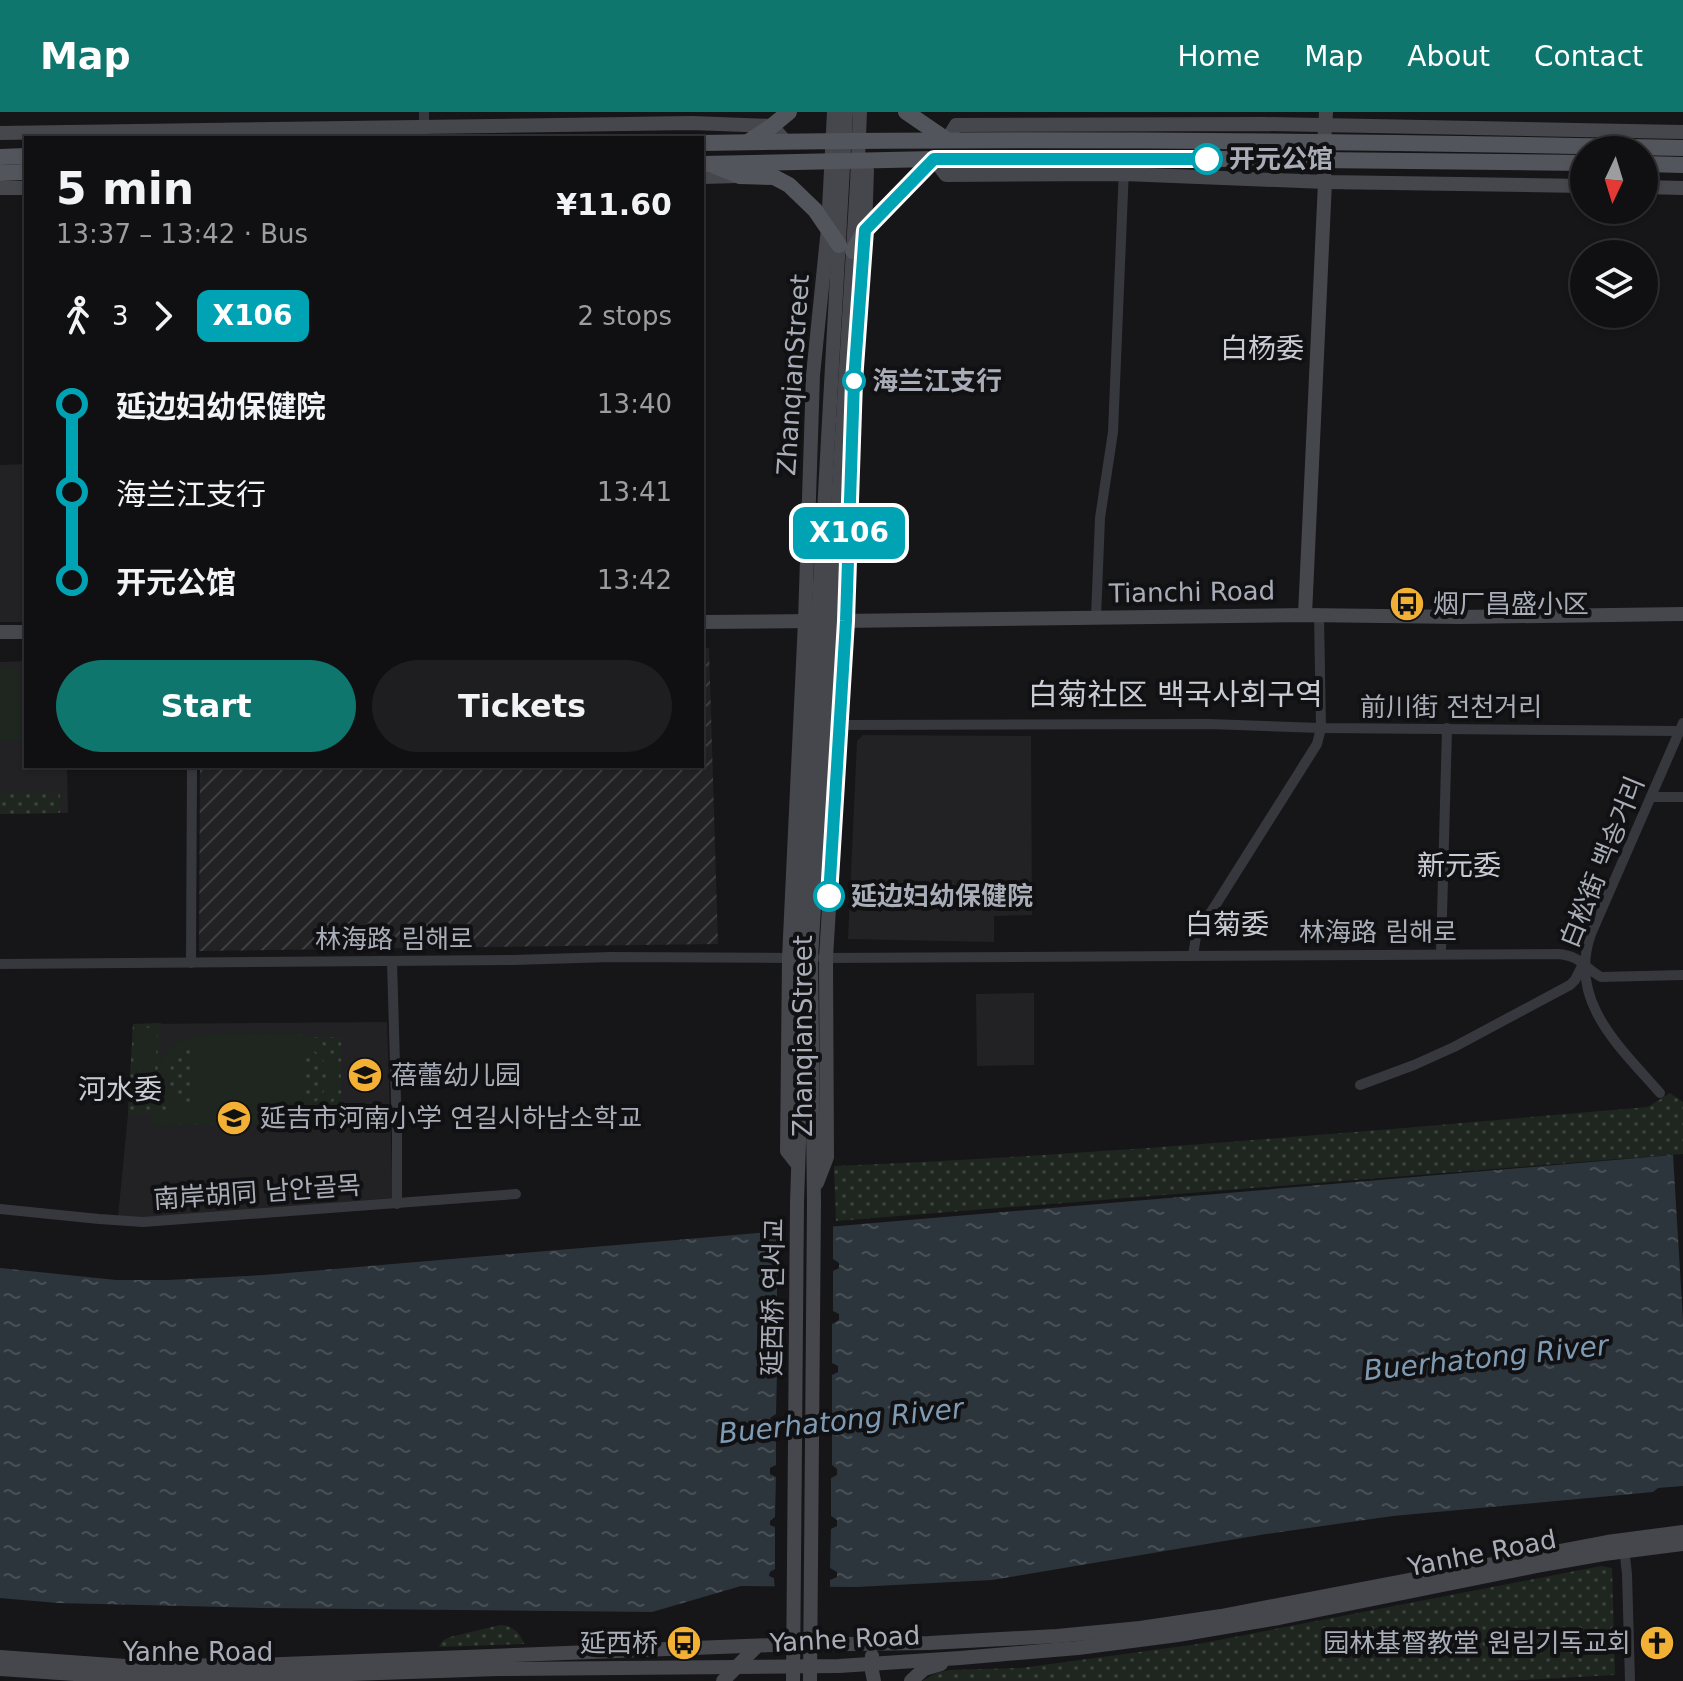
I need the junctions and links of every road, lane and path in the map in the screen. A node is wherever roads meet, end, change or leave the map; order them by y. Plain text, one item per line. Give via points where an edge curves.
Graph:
1 (424, 112) edge
2 (789, 112) edge
3 (834, 112) edge
4 (846, 112) edge
5 (860, 112) edge
6 (870, 112) edge
7 (906, 112) edge
8 (692, 118) edge
9 (772, 126) junction
10 (1325, 126) edge
11 (1683, 132) edge
12 (0, 133) edge
13 (424, 133) edge
14 (947, 140) junction
15 (851, 141) junction
16 (747, 142) junction
17 (786, 142) junction
18 (704, 143) edge
19 (1683, 148) edge
20 (24, 156) edge
21 (0, 157) edge
22 (934, 159) junction
23 (850, 161) junction
24 (1323, 161) junction
25 (1570, 163) edge
26 (1658, 164) edge
27 (1683, 165) edge
28 (1124, 166) junction
29 (705, 168) edge
30 (24, 172) edge
31 (0, 173) edge
32 (1325, 182) junction
33 (1570, 186) edge
34 (1658, 187) edge
35 (0, 188) edge
36 (24, 188) edge
37 (1683, 188) edge
38 (828, 228) junction
39 (865, 230) junction
40 (846, 248) junction
41 (1683, 614) edge
42 (1312, 615) junction
43 (1096, 617) junction
44 (825, 621) junction
45 (704, 622) edge
46 (0, 632) edge
47 (24, 632) edge
48 (838, 725) junction
49 (1681, 727) edge
50 (1321, 728) junction
51 (1447, 728) junction
52 (192, 768) edge
53 (1651, 797) junction
54 (1683, 797) edge
55 (1441, 953) junction
56 (1193, 956) junction
57 (807, 958) junction
58 (392, 961) junction
59 (1584, 962) junction
60 (191, 963) junction
61 (0, 964) edge
62 (1683, 975) edge
63 (1360, 1085) dead end
64 (1660, 1093) dead end
65 (516, 1194) dead end
66 (814, 1196) joint
67 (797, 1202) joint
68 (397, 1204) junction
69 (0, 1209) edge
70 (1683, 1532) edge
71 (1683, 1544) edge
72 (1624, 1546) junction
73 (877, 1645) junction
74 (757, 1646) junction
75 (0, 1657) edge
76 (960, 1658) junction
77 (871, 1663) junction
78 (839, 1666) junction
79 (0, 1669) edge
80 (738, 1672) edge
81 (659, 1674) edge
82 (678, 1681) edge
83 (723, 1681) edge
84 (793, 1681) edge
85 (810, 1681) edge
86 (872, 1681) edge
87 (911, 1681) edge
88 (1630, 1681) edge

1 - 13 street
2 - 9 main road
3 - 15 main road, ZhanqianStreet
4 - 15 main road
5 - 15 main road
6 - 15 main road, ZhanqianStreet
7 - 14 main road
8 - 9 main road
8 - 13 main road
9 - 16 main road
9 - 17 main road
10 - 11 main road
10 - 14 main road
10 - 14 main road via 956,125
10 - 19 main road
10 - 24 main road
12 - 13 main road
14 - 15 main road
15 - 17 main road
15 - 23 main road
15 - 23 main road, ZhanqianStreet
16 - 17 main road
16 - 18 main road
20 - 21 main road
22 - 23 main road
22 - 28 main road
22 - 39 main road
23 - 29 main road
23 - 38 main road, ZhanqianStreet
23 - 39 main road, ZhanqianStreet
23 - 40 main road, ZhanqianStreet
24 - 25 main road
24 - 28 main road
24 - 32 main road
26 - 27 main road
28 - 32 main road
28 - 43 street via 1113,432 1100,518
29 - 38 main road via 774,177 789,185
30 - 31 main road
32 - 33 main road
32 - 42 main road
34 - 37 main road
35 - 36 main road
38 - 40 main road
38 - 44 main road, ZhanqianStreet via 813,375
39 - 40 main road
39 - 44 main road, ZhanqianStreet via 854,381
40 - 44 main road, ZhanqianStreet
41 - 42 main road, Tianchi Road
42 - 43 main road, Tianchi Road
42 - 50 street
43 - 44 main road, Tianchi Road
44 - 45 main road, Tianchi Road
44 - 48 main road, ZhanqianStreet
44 - 57 main road, ZhanqianStreet
46 - 47 main road
48 - 50 street, 前川街 전천거리
48 - 57 main road, ZhanqianStreet
49 - 51 street, 前川街 전천거리
49 - 53 street, 白松街 백송거리
50 - 51 street, 前川街 전천거리
50 - 56 street via 1314,751 1196,936
51 - 55 street
52 - 60 street
53 - 54 street
53 - 59 street, 白松街 백송거리 via 1591,934
55 - 56 street, 林海路 림해로
55 - 59 street, 林海路 림해로 via 1559,954
56 - 57 street, 林海路 림해로
57 - 58 street, 林海路 림해로
57 - 66 main road, ZhanqianStreet
57 - 67 main road, ZhanqianStreet
58 - 60 street, 林海路 림해로
58 - 68 street
59 - 62 street, 林海路 림해로 via 1601,977
59 - 63 street via 1570,985 1454,1047
59 - 64 street, 白松街 백송거리 via 1596,1014
60 - 61 street, 林海路 림해로
65 - 68 street, 南岸胡同 남안골목
66 - 85 main road, 延西桥 연서교, bridge
67 - 84 main road, 延西桥 연서교, bridge
68 - 69 street, 南岸胡同 남안골목 via 143,1222
70 - 72 main road, Yanhe Road
71 - 72 main road, Yanhe Road
72 - 73 main road, Yanhe Road via 1140,1628
72 - 76 main road, Yanhe Road via 1218,1629
72 - 88 street
73 - 74 main road, Yanhe Road
73 - 77 main road
74 - 75 main road, Yanhe Road via 188,1667
74 - 80 main road
76 - 77 main road, Yanhe Road
76 - 87 main road via 924,1669
77 - 78 main road, Yanhe Road
77 - 86 main road
78 - 80 main road, Yanhe Road
78 - 86 main road
79 - 81 main road, Yanhe Road via 204,1679 498,1669
80 - 81 main road, Yanhe Road
80 - 83 main road
81 - 82 main road

